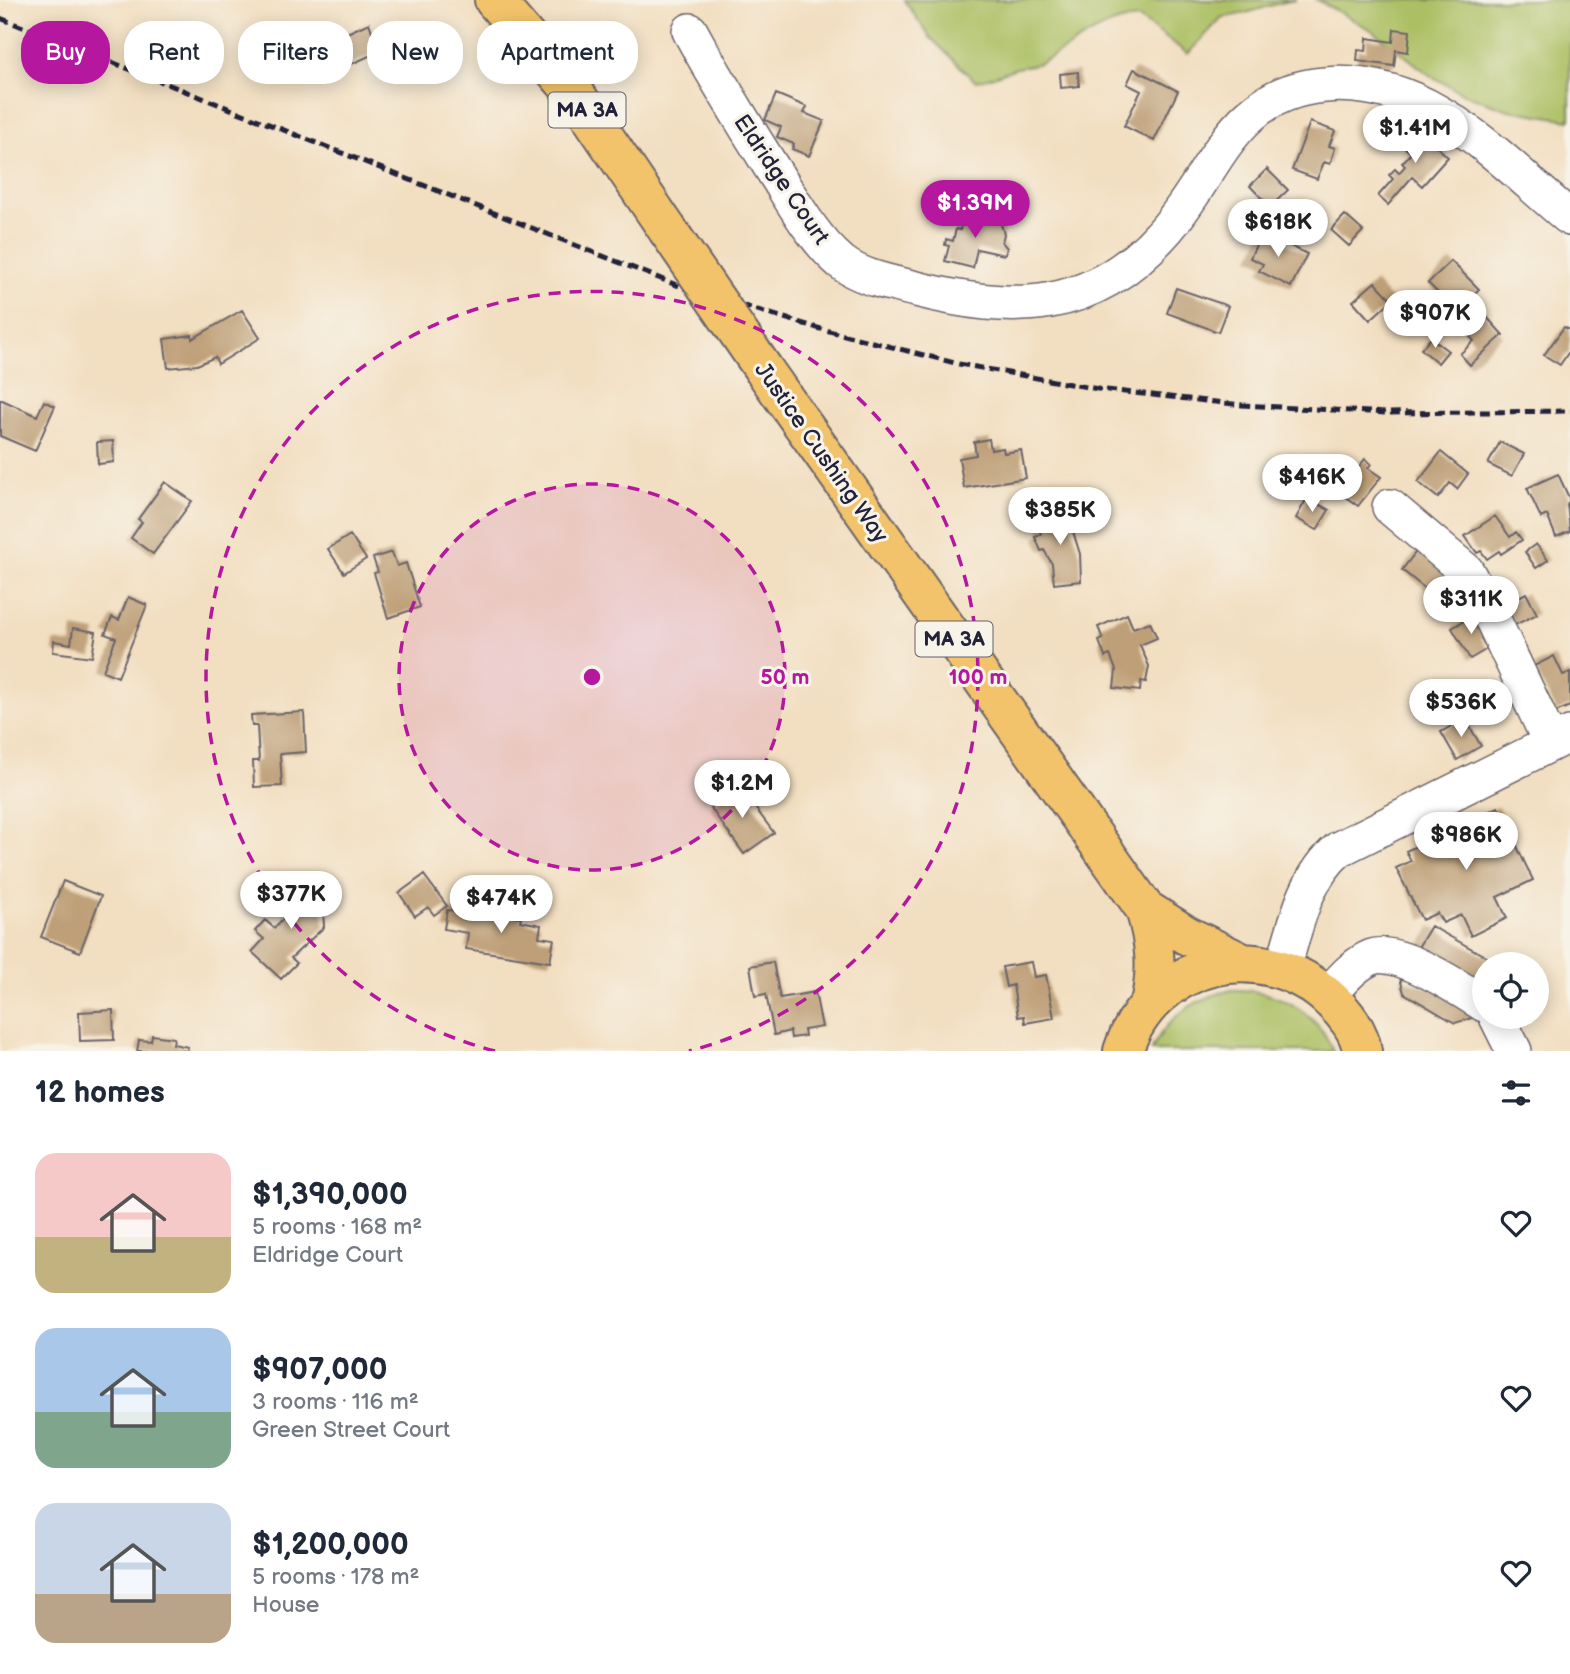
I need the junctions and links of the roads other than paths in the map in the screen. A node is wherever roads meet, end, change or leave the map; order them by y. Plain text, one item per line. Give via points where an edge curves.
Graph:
1 (494, 0) edge
2 (690, 31) dead end
3 (1570, 218) edge
4 (1390, 507) dead end
5 (1561, 739) edge
6 (1145, 909) junction
7 (1239, 961) junction
8 (1283, 968) junction
9 (1327, 996) junction
10 (1472, 997) edge
11 (1150, 1003) junction
12 (1506, 1029) edge
13 (1363, 1049) edge
14 (1123, 1051) edge
15 (1514, 1051) edge

1 - 6 main road, Justice Cushing Way / MA 3A, bridge via 576,95
2 - 3 street, Eldridge Court via 724,93 827,248 859,272 932,293 1023,305 1060,301 1093,289 1164,233 1222,146 1251,113 1287,91 1326,85 1385,88 1438,110
4 - 5 street via 1452,557 1471,579
5 - 8 street via 1339,849 1323,863 1306,893
6 - 7 main road, Justice Cushing Way / MA 3A via 1185,936
6 - 11 main road, Justice Cushing Way / MA 3A via 1156,958
7 - 8 main road, MA 3A
7 - 11 main road via 1189,977
8 - 9 main road, MA 3A
9 - 10 street via 1371,957 1384,955 1409,962
9 - 13 main road, MA 3A via 1341,1009
11 - 14 main road, MA 3A
12 - 15 street

